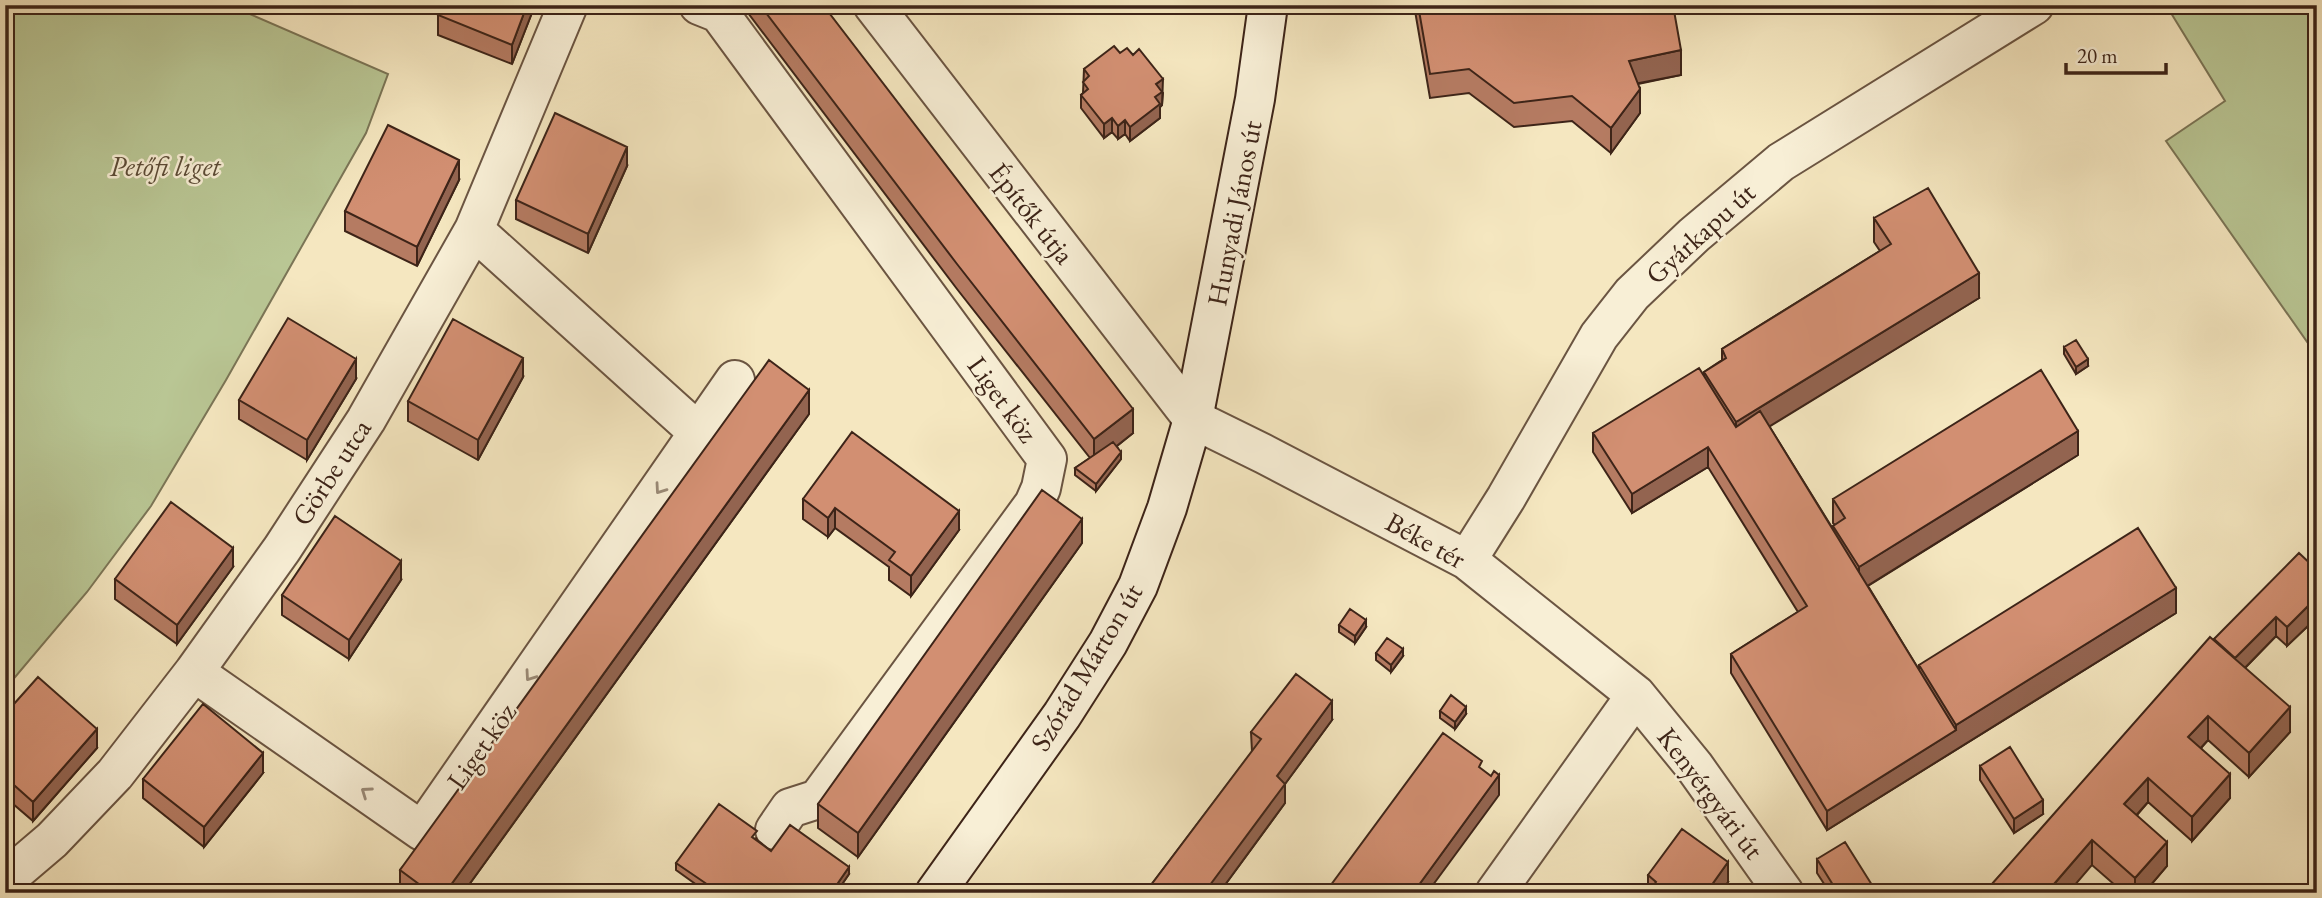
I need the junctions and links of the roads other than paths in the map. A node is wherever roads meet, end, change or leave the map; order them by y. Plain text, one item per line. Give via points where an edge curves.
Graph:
1 (568, 5) edge
2 (699, 5) edge
3 (873, 5) edge
4 (1269, 5) edge
5 (2034, 5) edge
6 (474, 230) junction
7 (735, 380) dead end
8 (1194, 419) junction
9 (699, 433) junction
10 (1467, 560) junction
11 (194, 671) junction
12 (1636, 695) junction
13 (775, 830) dead end
14 (5, 880) edge
15 (935, 893) edge
16 (1495, 893) edge
17 (1784, 893) edge

1 - 6 street, Görbe utca
2 - 13 street, Liget köz via 719,13 1047,459 1034,504 818,800 790,808
3 - 8 street, Építők útja
4 - 8 street, Hunyadi János út via 1251,125
5 - 10 street, Gyárkapu út via 1780,162 1641,286 1599,336
6 - 9 street
6 - 11 street, Görbe utca via 366,420 282,549
7 - 9 street, Liget köz
8 - 10 street, Béke tér
8 - 15 street, Szórád Márton út via 1138,586 1108,643
9 -> 11 street, Liget köz via 422,831
10 - 12 street, Béke tér
11 - 14 street, Görbe utca via 115,774
12 - 16 street
12 - 17 street, Kenyérgyári út via 1694,766

